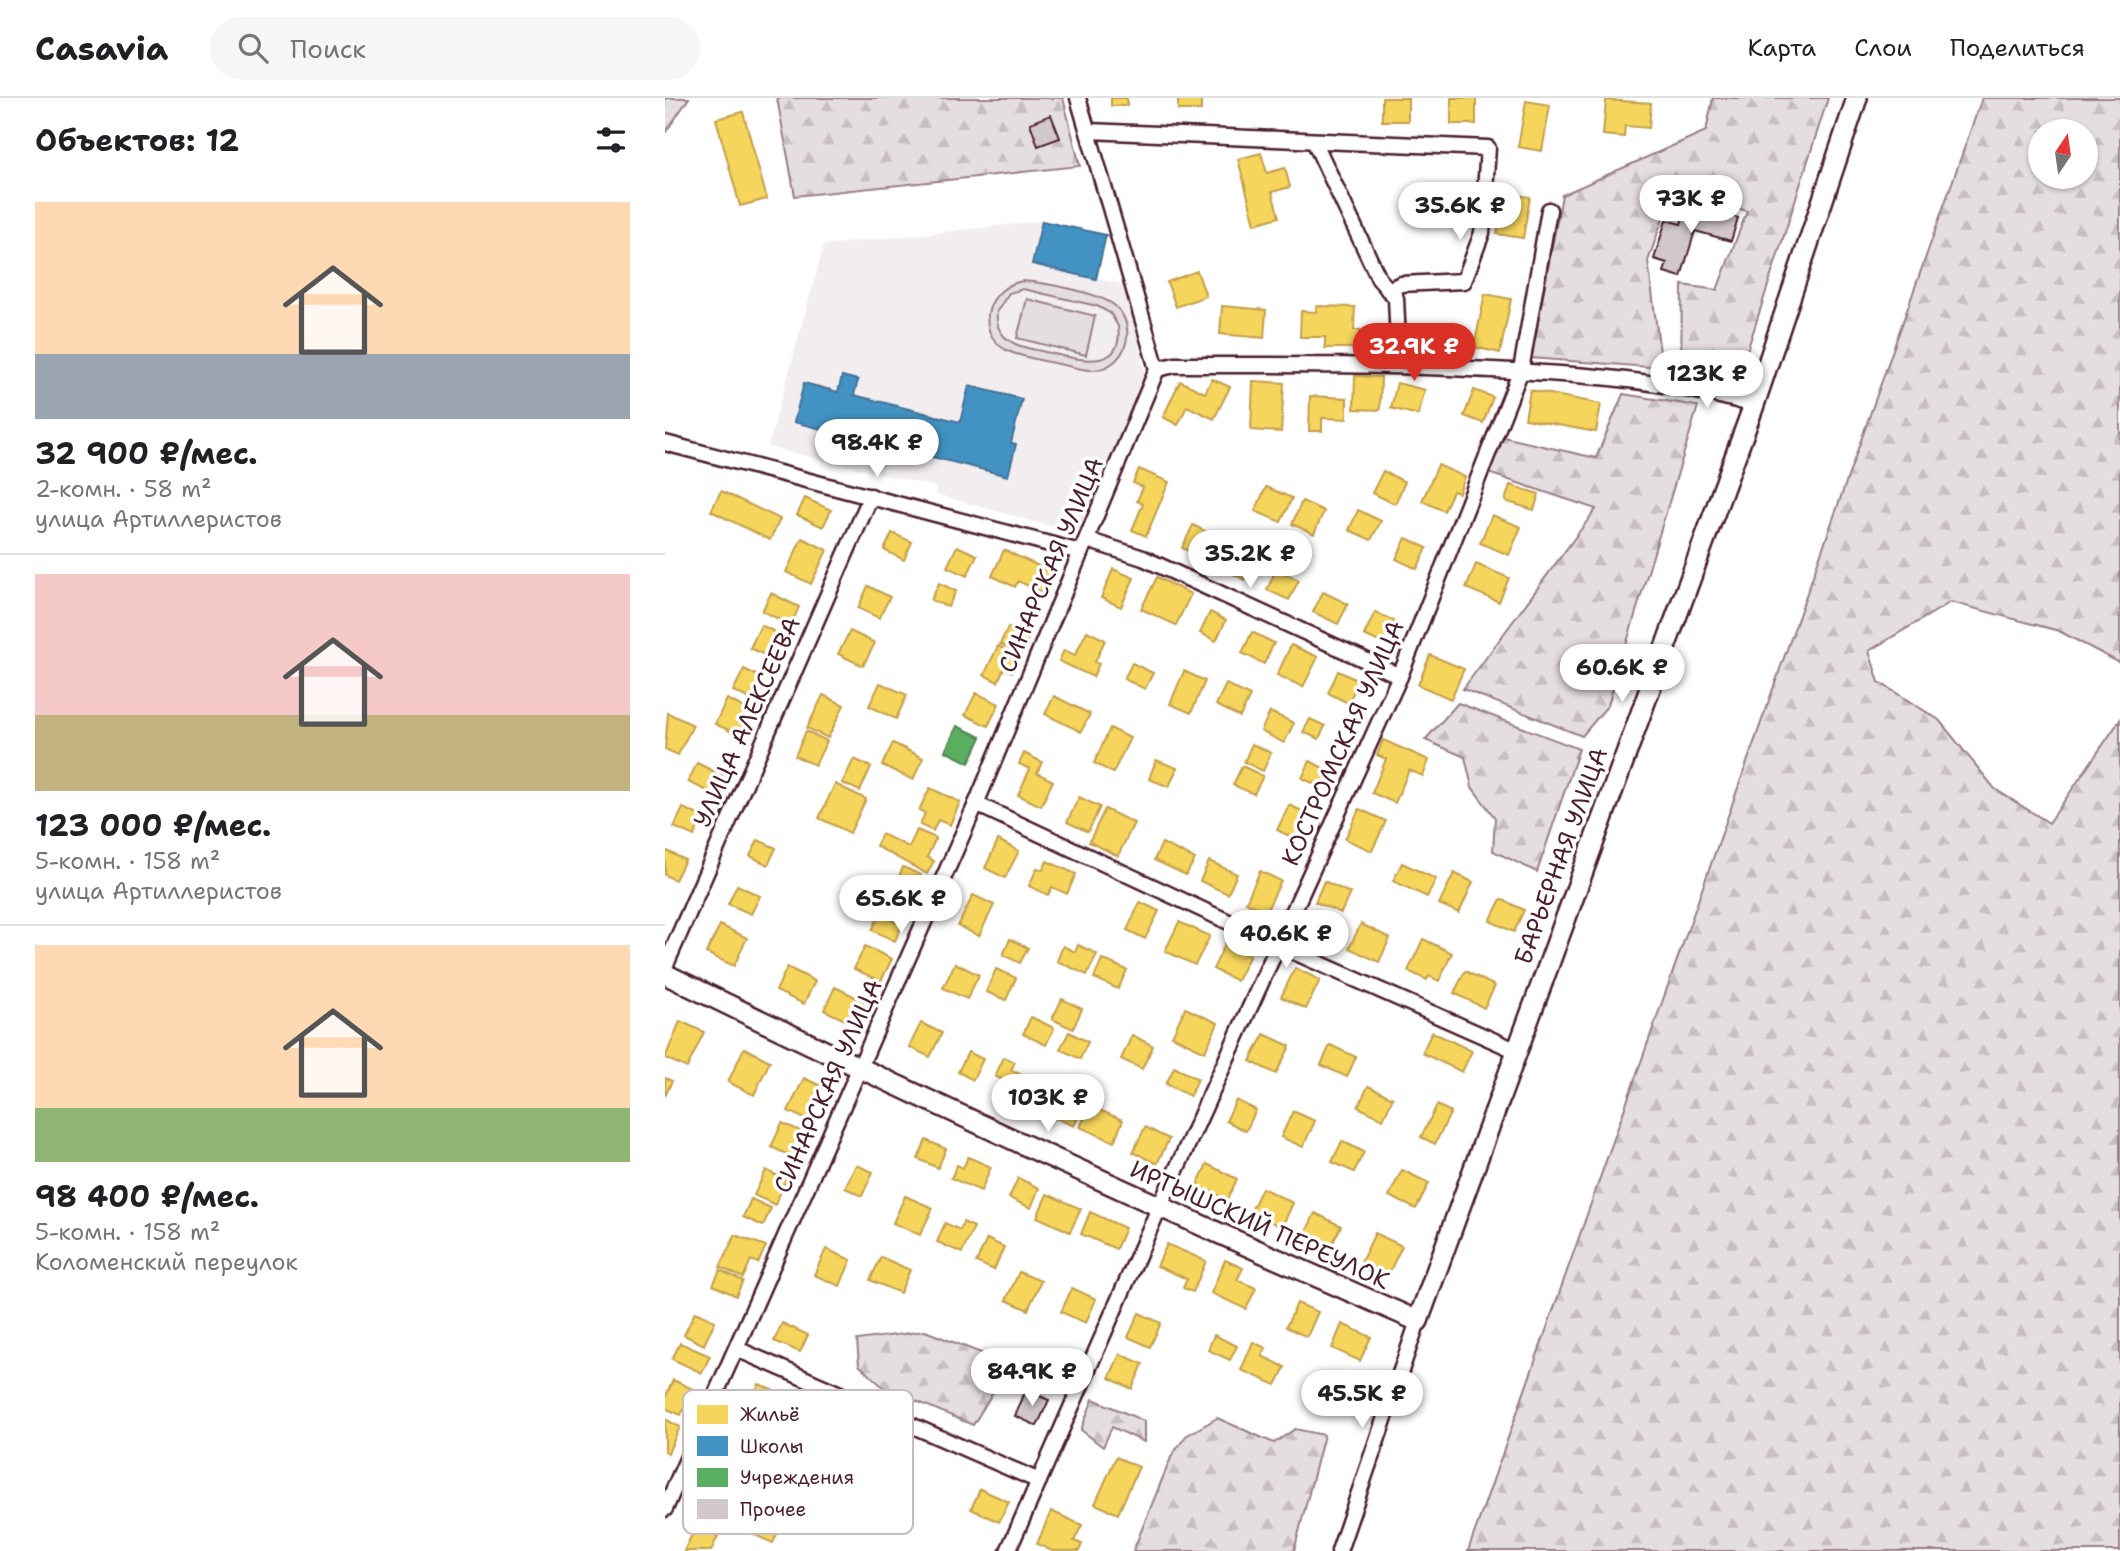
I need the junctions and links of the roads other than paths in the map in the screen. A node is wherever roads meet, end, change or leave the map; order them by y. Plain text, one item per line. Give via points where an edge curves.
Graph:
1 (1077, 98) edge
2 (1857, 98) edge
3 (1089, 131) junction
4 (1315, 143) junction
5 (1549, 210) dead end
6 (1388, 290) junction
7 (1399, 364) junction
8 (1157, 369) junction
9 (1521, 370) junction
10 (1754, 405) junction
11 (665, 443) edge
12 (871, 496) junction
13 (1083, 546) junction
14 (1400, 676) junction
15 (976, 804) junction
16 (1278, 945) junction
17 (665, 967) edge
18 (665, 974) edge
19 (1515, 1050) junction
20 (861, 1070) junction
21 (1159, 1208) junction
22 (1418, 1321) junction
23 (737, 1349) junction
24 (719, 1390) edge
25 (831, 1390) edge
26 (913, 1426) edge
27 (683, 1470) edge
28 (1039, 1481) junction
29 (665, 1510) edge
30 (1008, 1551) edge
31 (1339, 1551) edge

1 - 3 street
2 - 10 street, БАРЬЕРНАЯ УЛИЦА
3 - 4 street
3 - 8 street via 1101,186
4 - 6 street
4 - 6 street via 1488,148 1482,233 1464,281 1401,284
5 - 9 street, КОСТРОМСКАЯ УЛИЦА
6 - 7 street via 1396,298
7 - 8 street via 1175,365
7 - 9 street
8 - 13 street, СИНАРСКАЯ УЛИЦА
9 - 10 street via 1668,385
9 - 14 street, КОСТРОМСКАЯ УЛИЦА
10 - 19 street, БАРЬЕРНАЯ УЛИЦА
11 - 12 street
12 - 13 street
12 - 17 street, УЛИЦА АЛЕКСЕЕВА
13 - 14 street via 1143,558
13 - 15 street, СИНАРСКАЯ УЛИЦА
14 - 16 street, КОСТРОМСКАЯ УЛИЦА
15 - 16 street
15 - 20 street, СИНАРСКАЯ УЛИЦА
16 - 19 street
16 - 21 street, КОСТРОМСКАЯ УЛИЦА
18 - 20 street, ИРТЫШСКИЙ ПЕРЕУЛОК
19 - 22 street, БАРЬЕРНАЯ УЛИЦА
20 - 21 street, ИРТЫШСКИЙ ПЕРЕУЛОК
20 - 23 street, СИНАРСКАЯ УЛИЦА
21 - 22 street, ИРТЫШСКИЙ ПЕРЕУЛОК
21 - 28 street, КОСТРОМСКАЯ УЛИЦА
22 - 31 street, БАРЬЕРНАЯ УЛИЦА
23 - 24 street, СИНАРСКАЯ УЛИЦА
23 - 25 street
26 - 28 street
27 - 29 street, СИНАРСКАЯ УЛИЦА
28 - 30 street, КОСТРОМСКАЯ УЛИЦА

